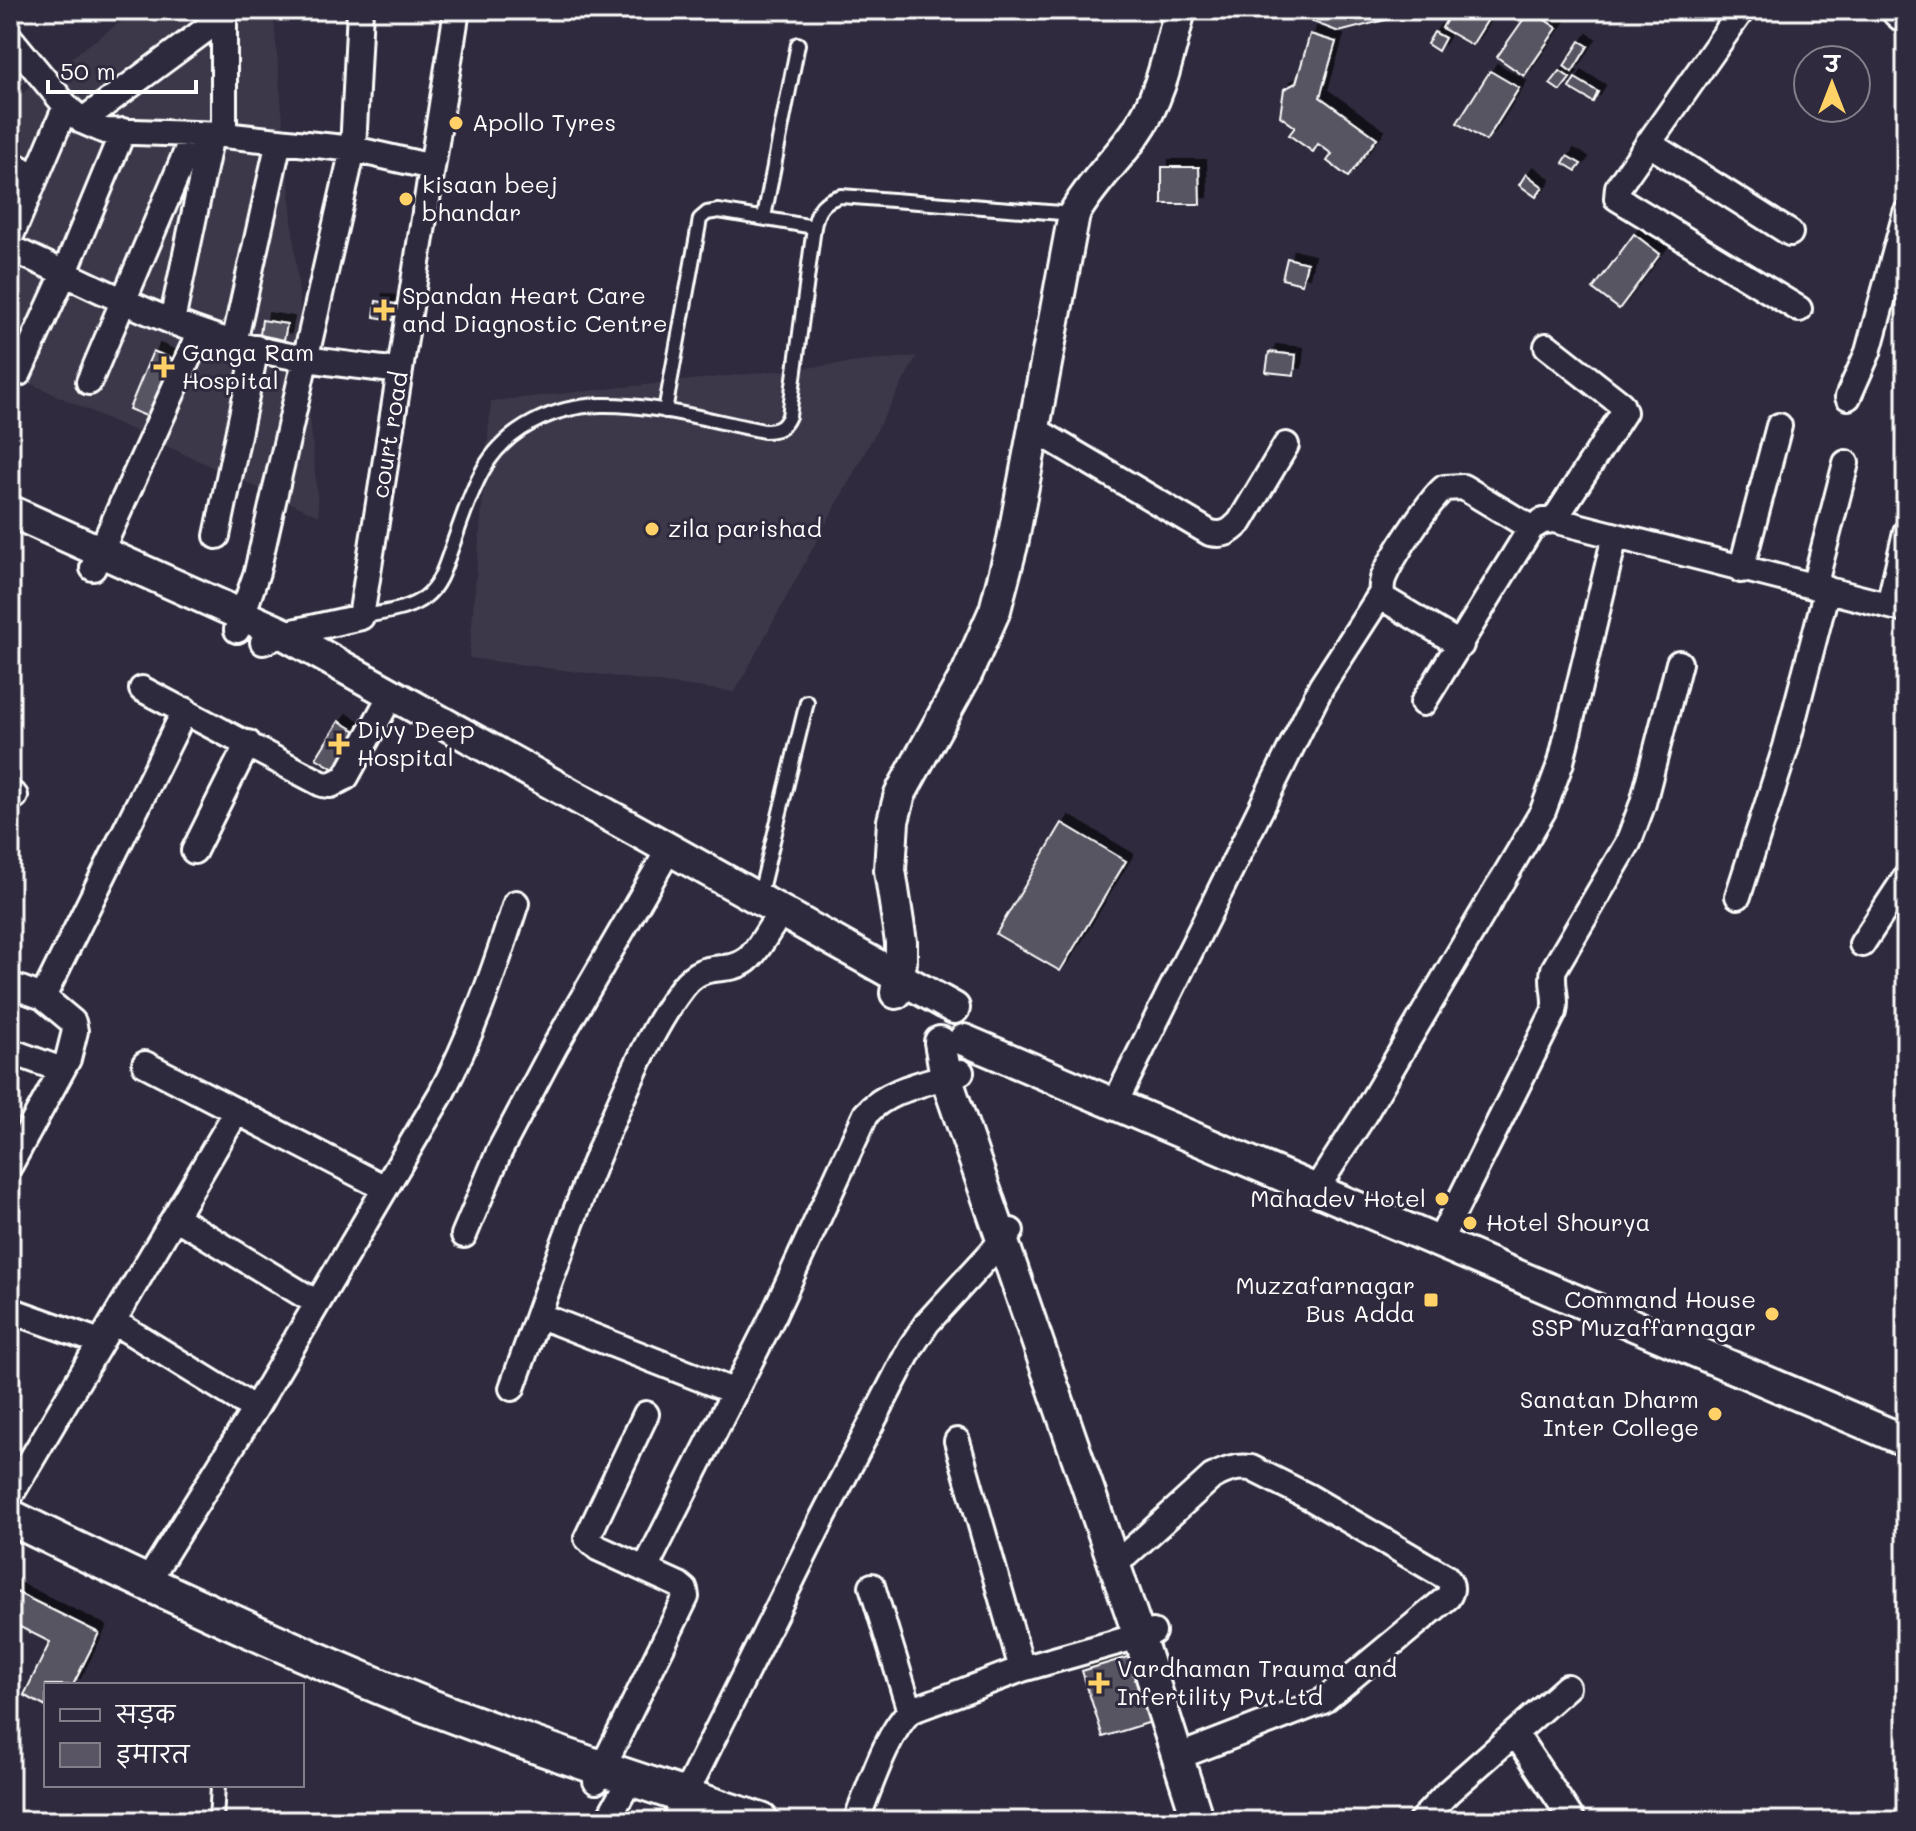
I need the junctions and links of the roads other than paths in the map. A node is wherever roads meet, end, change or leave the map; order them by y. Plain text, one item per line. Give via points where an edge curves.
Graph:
1 (360, 10) edge
2 (457, 10) edge
3 (1180, 10) edge
4 (1742, 10) edge
5 (1899, 10) edge
6 (224, 13) edge
7 (1906, 16) edge
8 (798, 44) dead end
9 (14, 52) edge
10 (74, 114) junction
11 (123, 131) junction
12 (210, 134) junction
13 (279, 141) junction
14 (1648, 143) junction
15 (353, 149) junction
16 (10, 163) edge
17 (432, 167) junction
18 (36, 177) junction
19 (1906, 213) edge
20 (1074, 214) junction
21 (764, 217) junction
22 (814, 227) junction
23 (1790, 233) dead end
24 (10, 238) edge
25 (10, 248) edge
26 (65, 272) junction
27 (125, 300) junction
28 (1799, 309) dead end
29 (172, 321) junction
30 (200, 332) junction
31 (245, 346) junction
32 (1547, 346) dead end
33 (305, 359) junction
34 (400, 371) junction
35 (19, 373) dead end
36 (89, 382) dead end
37 (1848, 397) dead end
38 (665, 411) junction
39 (1779, 426) dead end
40 (1034, 429) junction
41 (1286, 445) dead end
42 (1846, 463) dead end
43 (10, 511) edge
44 (1543, 524) junction
45 (10, 531) edge
46 (1906, 532) edge
47 (217, 536) dead end
48 (1615, 536) junction
49 (96, 559) junction
50 (1741, 570) junction
51 (1820, 588) junction
52 (1381, 594) junction
53 (1897, 608) edge
54 (361, 617) junction
55 (257, 630) junction
56 (1461, 645) junction
57 (1679, 663) dead end
58 (142, 689) dead end
59 (807, 702) dead end
60 (387, 703) junction
61 (1423, 703) dead end
62 (185, 710) junction
63 (248, 743) junction
64 (194, 851) dead end
65 (661, 863) junction
66 (1906, 877) edge
67 (1738, 896) dead end
68 (759, 898) junction
69 (516, 903) dead end
70 (772, 926) junction
71 (1862, 944) dead end
72 (10, 985) edge
73 (897, 986) junction
74 (43, 997) junction
75 (954, 1041) junction
76 (10, 1051) edge
77 (145, 1064) dead end
78 (62, 1070) junction
79 (1122, 1089) junction
80 (237, 1111) junction
81 (10, 1165) edge
82 (1319, 1185) junction
83 (385, 1188) junction
84 (175, 1217) junction
85 (464, 1235) dead end
86 (1008, 1236) junction
87 (1441, 1237) junction
88 (317, 1303) junction
89 (10, 1310) edge
90 (538, 1315) junction
91 (107, 1332) junction
92 (512, 1388) dead end
93 (735, 1392) junction
94 (255, 1409) junction
95 (646, 1414) dead end
96 (1906, 1422) edge
97 (957, 1441) dead end
98 (1906, 1441) edge
99 (10, 1496) edge
100 (10, 1517) edge
101 (10, 1537) edge
102 (1126, 1555) junction
103 (645, 1569) junction
104 (146, 1584) junction
105 (872, 1586) dead end
106 (1146, 1634) junction
107 (1022, 1669) junction
108 (1567, 1687) dead end
109 (910, 1711) junction
110 (1515, 1733) junction
111 (1193, 1751) junction
112 (218, 1787) edge
113 (607, 1791) edge
114 (690, 1809) edge
115 (216, 1821) edge
116 (761, 1821) edge
117 (856, 1821) edge
118 (1198, 1821) edge
119 (1216, 1821) edge
120 (1421, 1821) edge
121 (1573, 1821) edge

1 - 15 street
2 - 17 street, court road
3 - 20 street via 1152,104
4 - 14 street
5 - 7 main road
6 - 10 street
6 - 12 street
8 - 21 lane
9 - 10 street
10 - 11 street via 105,131
10 - 18 street
11 - 12 street
11 - 26 street
12 - 13 street
12 - 27 street
12 - 29 street
13 - 15 street
13 - 31 street
14 - 23 street
14 - 28 street via 1618,187 1617,198
15 - 17 street
15 - 33 street
16 - 18 street
17 - 34 street, court road
18 - 24 street
19 - 37 street via 1868,352
20 - 22 lane via 841,196 821,206
20 - 40 street
21 - 22 lane
21 - 38 lane via 719,211 700,219
22 - 38 lane via 786,424 764,431
25 - 26 street
26 - 27 street
26 - 35 street
27 - 29 street
27 - 36 street
29 - 30 street
30 - 31 street
30 - 49 street
31 - 33 street
31 - 47 street
32 - 44 street via 1621,404 1624,412
33 - 34 street
33 - 55 street via 257,572
34 - 54 street, court road
38 - 54 lane via 600,405 563,410 531,423 500,446 484,469 440,579 427,596 408,607
39 - 50 street
40 - 41 street via 1210,533 1222,535 1240,522
40 - 73 street via 995,610 967,673 900,794 893,821 890,870 901,942
42 - 51 street
43 - 49 street
44 - 48 street
44 - 52 street via 1463,487 1444,488 1384,577
44 - 56 street
45 - 49 street
46 - 53 street
48 - 50 street
48 - 82 street via 1561,762 1543,811
49 - 55 street
50 - 51 street
51 - 53 street
51 - 67 street via 1786,747
52 - 56 street
52 - 79 street via 1321,687
54 - 55 street
55 - 60 street
56 - 61 street
57 - 87 street via 1628,843 1554,969 1554,1012
58 - 62 street
59 - 68 lane
60 - 63 street via 338,784 322,784
60 - 65 street
60 - 68 street
62 - 63 street
62 - 74 street
63 - 64 street
65 - 70 street
65 - 85 street via 555,1046 499,1152
66 - 71 street
68 - 73 street
69 - 83 street via 461,1056
70 - 73 street
70 - 90 street via 748,959 701,971 681,990 639,1062 599,1151
72 - 74 street
73 - 75 street
74 - 78 street via 73,1022 72,1047
75 - 79 street via 1005,1035
75 - 82 street
75 - 86 street
75 - 93 street via 866,1114
76 - 78 street
77 - 80 street
78 - 81 street
79 - 82 street
80 - 83 street
80 - 84 street
82 - 87 street
83 - 88 street
84 - 88 street
84 - 91 street
86 - 102 street
86 - 106 street
86 - 114 street via 927,1323 906,1356
87 - 96 street
87 - 98 street
88 - 94 street
89 - 91 street
90 - 92 street
90 - 93 street
91 - 94 street
91 - 99 street
93 - 103 street
94 - 104 street
95 - 103 street via 587,1538
97 - 107 street
100 - 104 main road
101 - 113 main road via 137,1598 417,1718
102 - 106 street
102 - 111 street via 1212,1477 1244,1467 1309,1497 1451,1584 1448,1597 1323,1701
103 - 113 street via 679,1585 686,1597
104 - 113 main road via 423,1703
105 - 109 street
106 - 107 street
106 - 111 street
106 - 118 street
107 - 109 street
108 - 110 street
109 - 117 street via 893,1736
110 - 120 street
110 - 121 street
111 - 119 street
112 - 115 lane
113 - 114 main road
114 - 116 main road

